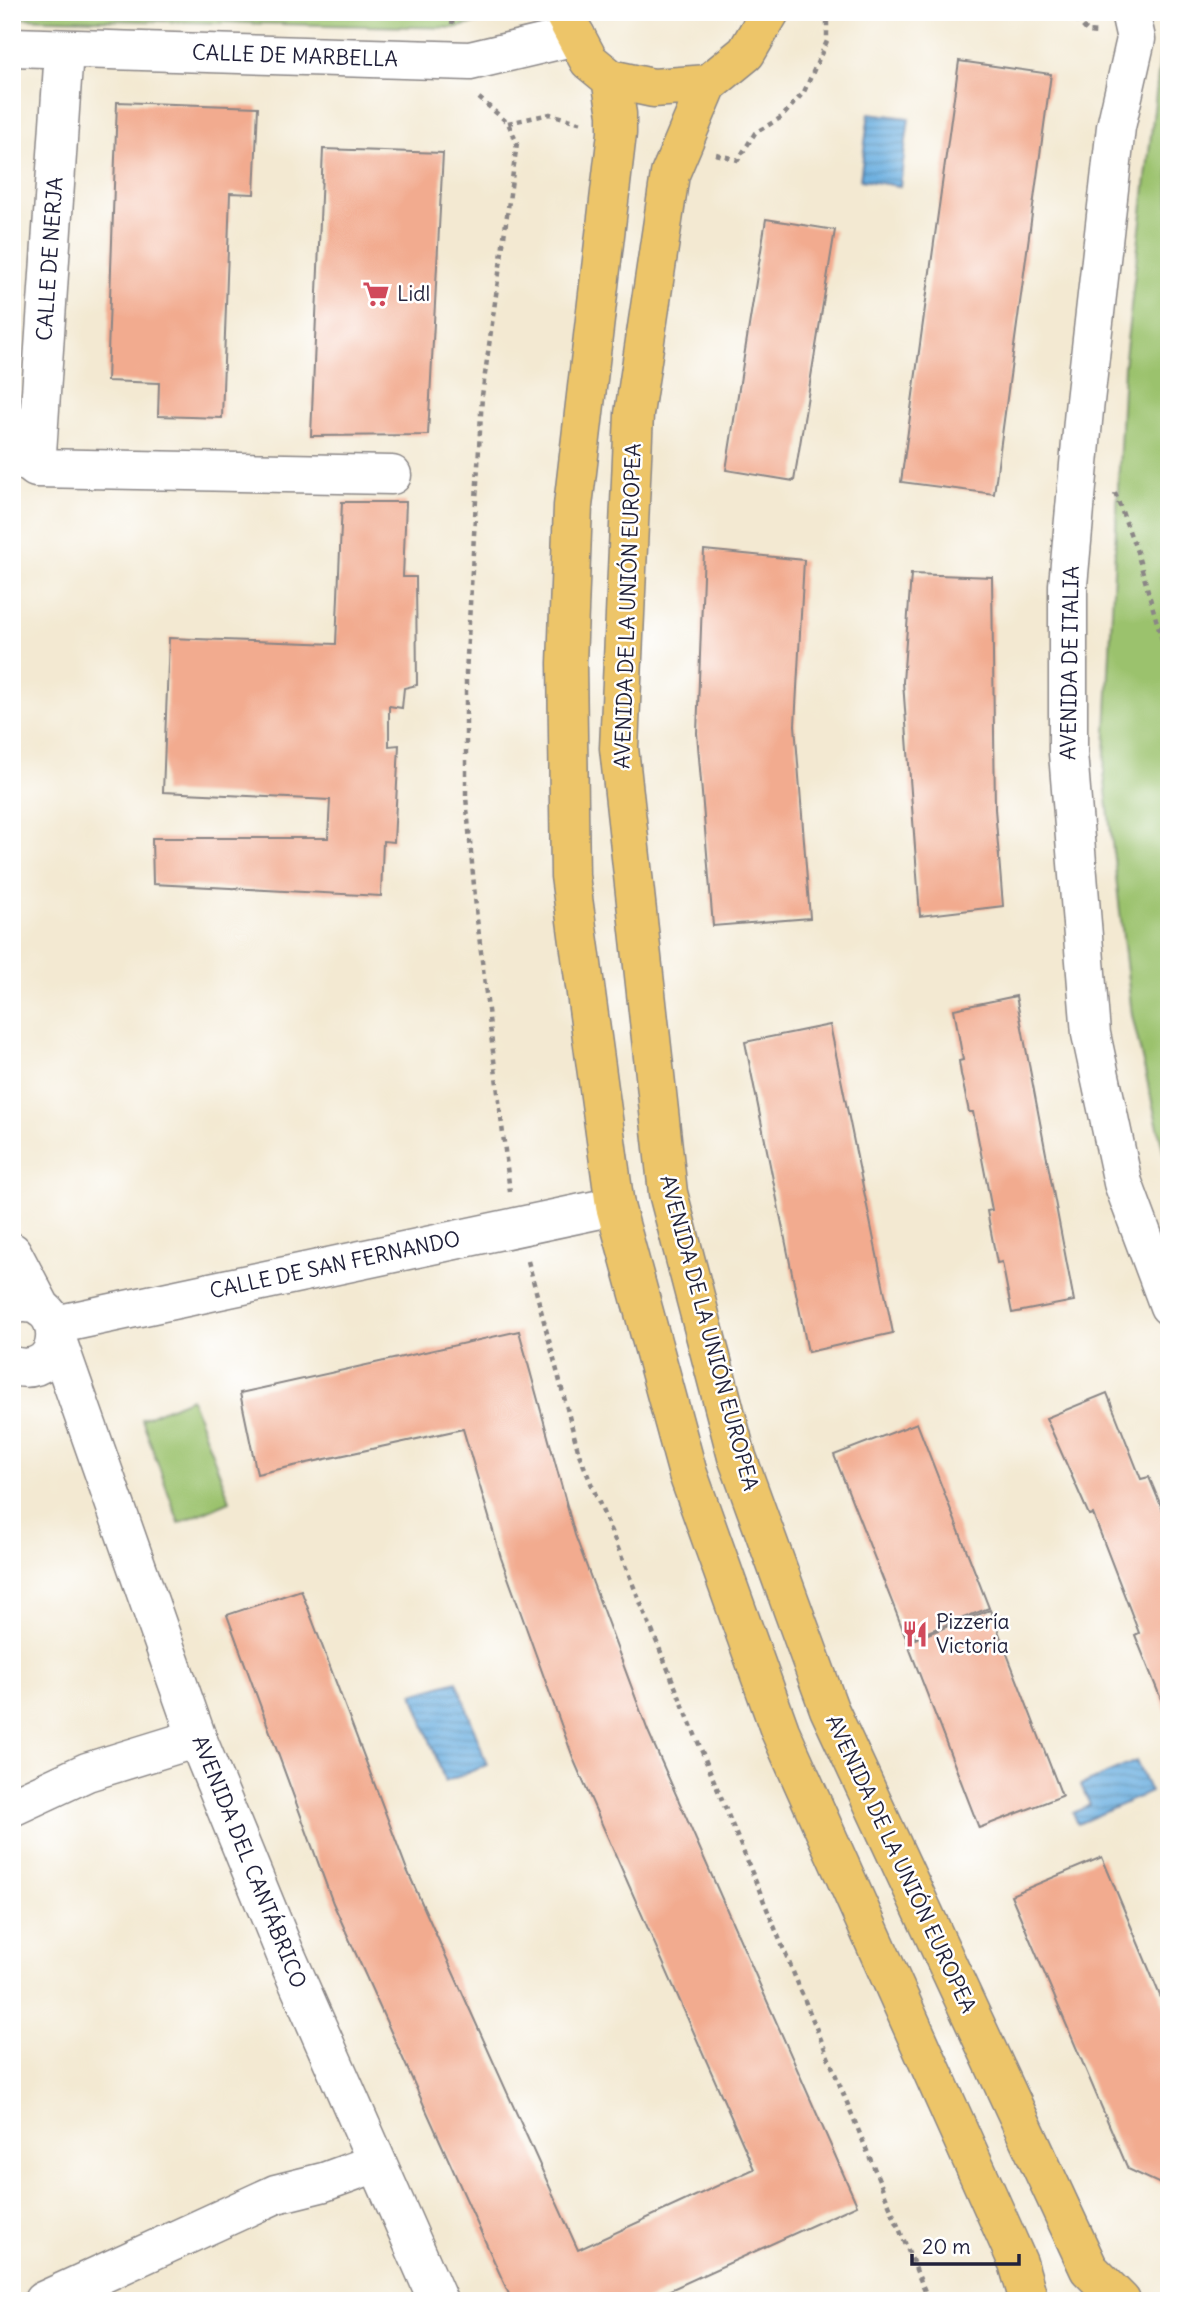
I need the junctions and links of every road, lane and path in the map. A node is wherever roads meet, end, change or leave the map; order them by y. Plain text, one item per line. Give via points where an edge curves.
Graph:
1 (770, 12) edge
2 (1130, 12) edge
3 (569, 24) edge
4 (12, 47) edge
5 (64, 50) junction
6 (470, 61) junction
7 (611, 79) junction
8 (708, 84) junction
9 (24, 459) edge
10 (392, 475) dead end
11 (1113, 488) dead end
12 (1169, 665) edge
13 (615, 1206) junction
14 (519, 1226) junction
15 (12, 1252) edge
16 (1169, 1306) edge
17 (41, 1319) edge
18 (17, 1367) edge
19 (83, 1413) junction
20 (197, 1738) junction
21 (12, 1807) edge
22 (376, 2163) junction
23 (43, 2301) edge
24 (438, 2301) edge
25 (929, 2301) edge
26 (1029, 2301) edge
27 (1121, 2301) edge

1 - 8 main road via 746,53
2 - 16 street, AVENIDA DE ITALIA via 1136,39 1116,127 1068,585 1068,753 1091,1034 1123,1183
3 - 6 street, CALLE DE MARBELLA
3 - 7 main road via 589,61
4 - 5 street, CALLE DE MARBELLA
5 - 6 street, CALLE DE MARBELLA
5 - 9 street, CALLE DE NERJA
6 - 14 path via 471,86 508,123 517,143 482,396 466,674 466,797 508,1185
7 - 8 main road via 653,89
7 - 13 main road via 617,133 573,506 567,663 570,876
8 - 27 main road, AVENIDA DE LA UNIÓN EUROPEA via 670,174 634,414 619,748 668,1193 737,1457 829,1709 1089,2269
9 - 10 street
11 - 12 path via 1137,552
13 - 14 street, CALLE DE SAN FERNANDO
13 - 26 main road via 688,1474 780,1731 1018,2263
14 - 17 street, CALLE DE SAN FERNANDO
14 - 25 path via 579,1454
15 - 17 street, AVENIDA DEL CANTÁBRICO
17 - 18 street via 50,1355 33,1367
17 - 19 street, AVENIDA DEL CANTÁBRICO
18 - 19 street, AVENIDA DEL CANTÁBRICO via 46,1380
19 - 20 street, AVENIDA DEL CANTÁBRICO
20 - 21 street via 87,1772
20 - 22 street, AVENIDA DEL CANTÁBRICO
22 - 23 street via 276,2194
22 - 24 street, AVENIDA DEL CANTÁBRICO

